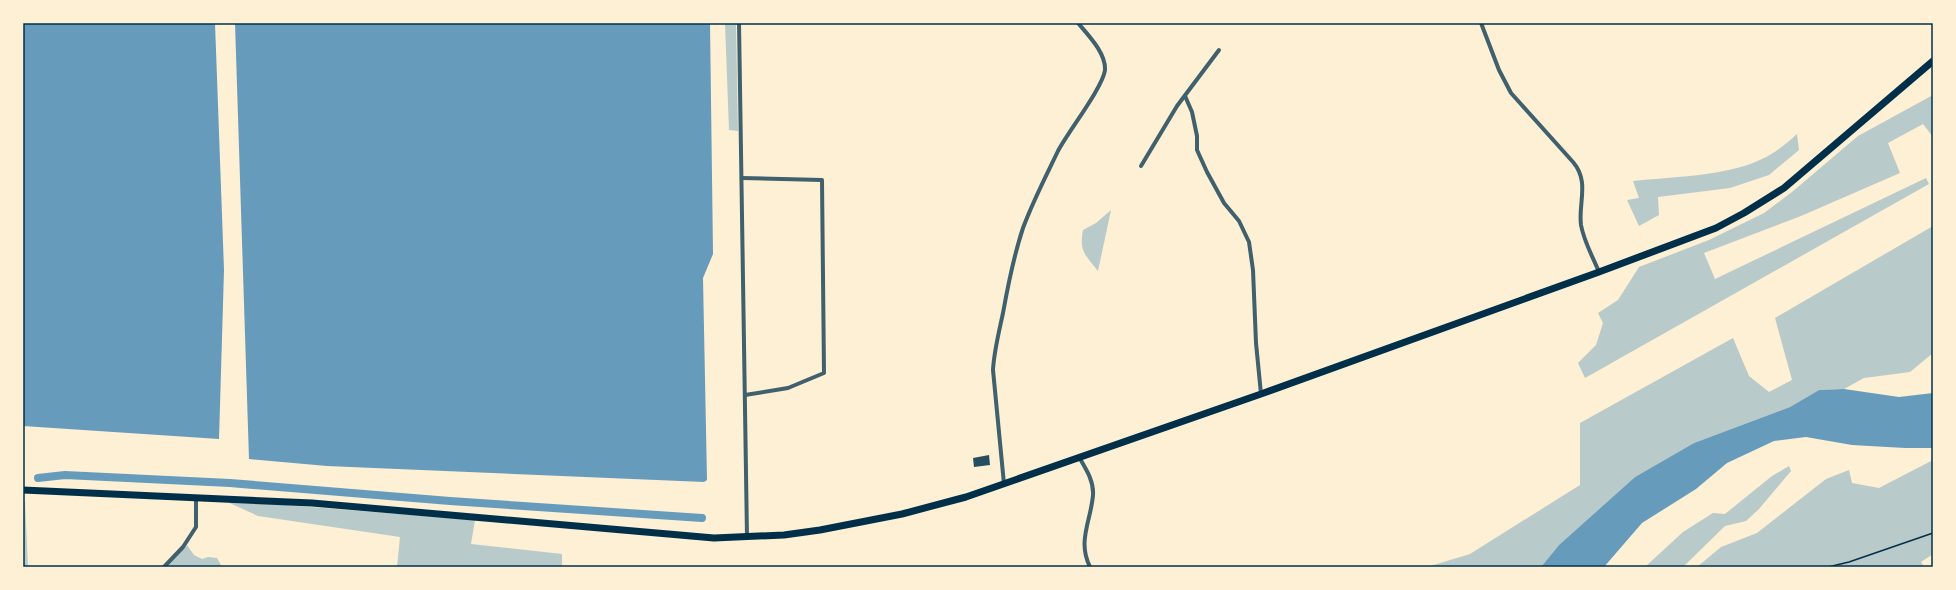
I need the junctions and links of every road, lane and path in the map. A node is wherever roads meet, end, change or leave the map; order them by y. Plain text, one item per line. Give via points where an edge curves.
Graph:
1 (739, 23) edge
2 (1078, 23) edge
3 (1481, 23) edge
4 (1219, 50) dead end
5 (1933, 61) edge
6 (1185, 96) junction
7 (1141, 166) dead end
8 (742, 178) junction
9 (1599, 272) junction
10 (1261, 394) junction
11 (745, 395) junction
12 (1080, 457) junction
13 (1004, 484) junction
14 (23, 490) edge
15 (196, 497) junction
16 (1933, 533) edge
17 (747, 538) junction
18 (164, 567) edge
19 (1090, 567) edge
20 (1828, 567) edge

1 - 8 street
2 - 13 street via 1097,48 1104,64 1104,72 1099,85 1059,149 1036,197 1023,229 1015,259 993,370
3 - 9 street via 1511,93 1580,172 1583,190 1580,211 1582,228
4 - 6 street
5 - 9 main road via 1829,151 1773,195 1716,228
6 - 7 street
6 - 10 street via 1192,112 1197,150 1224,203 1239,222 1249,242
8 - 11 street
8 - 11 street via 822,180 824,373 788,388
9 - 10 main road
10 - 12 main road
11 - 17 street
12 - 13 main road
12 - 19 street via 1093,489 1083,544
13 - 17 main road via 902,514 820,530
14 - 15 main road
15 - 17 main road via 378,508 699,537
15 - 18 street via 196,527 183,547
16 - 20 path

